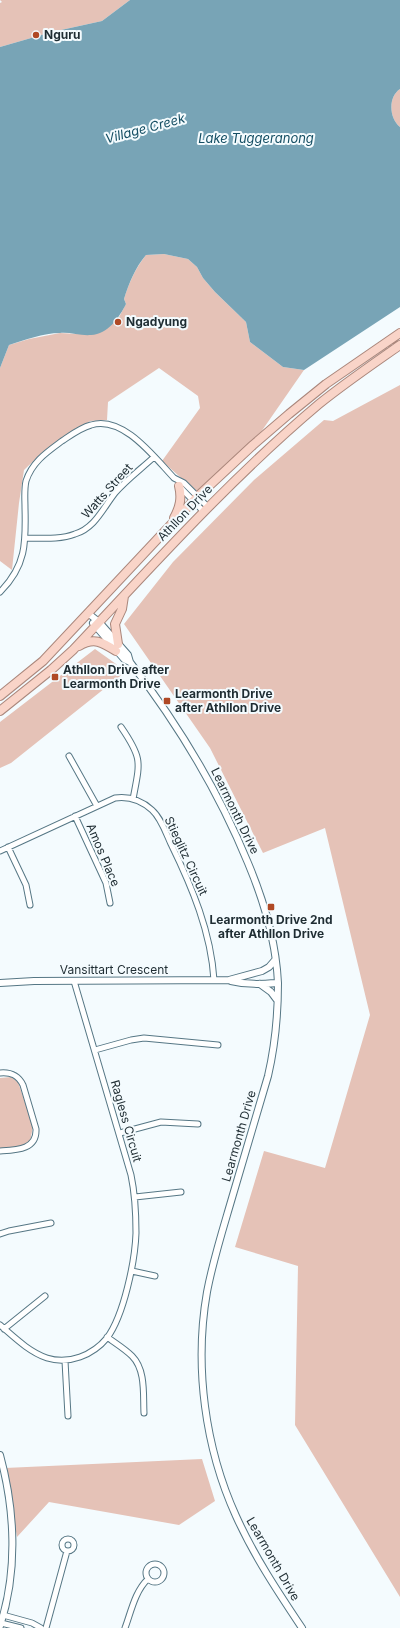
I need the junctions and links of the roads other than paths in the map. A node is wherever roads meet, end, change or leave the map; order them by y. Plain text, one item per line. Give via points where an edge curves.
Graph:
1 (400, 333) edge
2 (400, 345) edge
3 (154, 458) junction
4 (174, 478) junction
5 (179, 486) junction
6 (196, 499) junction
7 (205, 508) junction
8 (170, 526) junction
9 (26, 538) junction
10 (0, 592) edge
11 (124, 595) junction
12 (89, 614) junction
13 (97, 624) junction
14 (117, 647) junction
15 (73, 650) junction
16 (0, 696) edge
17 (0, 711) edge
18 (121, 727) dead end
19 (69, 756) dead end
20 (133, 799) junction
21 (97, 806) junction
22 (75, 816) junction
23 (8, 847) junction
24 (0, 851) edge
25 (110, 903) dead end
26 (30, 905) dead end
27 (275, 960) junction
28 (214, 980) junction
29 (229, 980) junction
30 (74, 981) junction
31 (0, 983) edge
32 (278, 983) junction
33 (260, 984) junction
34 (277, 1000) junction
35 (218, 1045) dead end
36 (95, 1050) junction
37 (0, 1073) edge
38 (198, 1124) dead end
39 (120, 1133) junction
40 (0, 1151) edge
41 (181, 1192) dead end
42 (135, 1197) junction
43 (51, 1224) dead end
44 (0, 1234) edge
45 (132, 1271) junction
46 (155, 1276) dead end
47 (44, 1296) dead end
48 (2, 1327) edge
49 (107, 1338) junction
50 (65, 1360) junction
51 (144, 1413) dead end
52 (68, 1416) dead end
53 (0, 1455) edge
54 (67, 1551) dead end
55 (148, 1579) dead end
56 (3, 1615) junction
57 (0, 1625) edge
58 (21, 1628) edge
59 (42, 1628) edge
60 (46, 1628) edge
61 (126, 1628) edge
62 (302, 1628) edge

1 - 6 main road, Athllon Drive via 326,384 289,414
2 - 7 main road, Athllon Drive via 320,403
3 - 4 street
3 - 9 street, Watts Street via 115,493 97,519 80,532 65,537
3 - 9 street via 132,436 116,426 107,423 97,424 76,431 43,455 30,472 25,486
4 - 5 street
4 - 6 street via 184,483
5 - 6 street
5 - 8 main road via 179,508
6 - 7 street
6 - 8 main road, Athllon Drive
7 - 11 main road, Athllon Drive
8 - 12 main road, Athllon Drive
9 - 10 street via 18,568
11 - 13 main road, Athllon Drive
11 - 14 main road via 122,609 115,624
12 - 13 street, Learmonth Drive
12 - 16 main road, Athllon Drive via 43,661
13 - 14 street, Learmonth Drive
13 - 15 main road, Athllon Drive
14 - 15 main road via 93,641 85,642
14 - 27 street, Learmonth Drive via 179,729 222,805 258,886
15 - 17 main road, Athllon Drive
18 - 20 street via 137,752 139,761
19 - 21 street
20 - 21 street, Stieglitz Circuit via 115,798
20 - 28 street, Stieglitz Circuit via 146,804 156,815 176,854 203,920
21 - 22 street, Stieglitz Circuit
22 - 23 street, Stieglitz Circuit
22 - 25 street, Amos Place via 106,882
23 - 24 street, Stieglitz Circuit
23 - 26 street via 26,885
27 - 29 street, Vansittart Crescent via 269,968 250,976
27 - 32 street, Learmonth Drive
28 - 29 street, Vansittart Crescent
28 - 30 street, Vansittart Crescent
29 - 33 street, Vansittart Crescent
30 - 31 street, Vansittart Crescent
30 - 36 street, Ragless Circuit
32 - 33 street, Vansittart Crescent
32 - 34 street, Learmonth Drive
33 - 34 street
34 - 62 street, Learmonth Drive via 275,1040 268,1076 210,1281 204,1318 203,1363 210,1436 224,1486 254,1554
35 - 36 street via 144,1038
36 - 39 street, Ragless Circuit
37 - 40 street via 9,1073 20,1079 37,1134 32,1144 26,1148
38 - 39 street via 161,1122
39 - 42 street, Ragless Circuit via 132,1175
41 - 42 street
42 - 45 street, Ragless Circuit via 136,1234
43 - 44 street
45 - 46 street
45 - 49 street, Ragless Circuit via 119,1312
47 - 48 street
48 - 50 street, Ragless Circuit via 38,1354
49 - 50 street, Ragless Circuit via 88,1354
49 - 51 street via 132,1356 139,1367
50 - 52 street
53 - 56 street via 10,1504 12,1537
54 - 60 street
55 - 61 street via 138,1591
56 - 57 street
56 - 59 street
57 - 58 street

